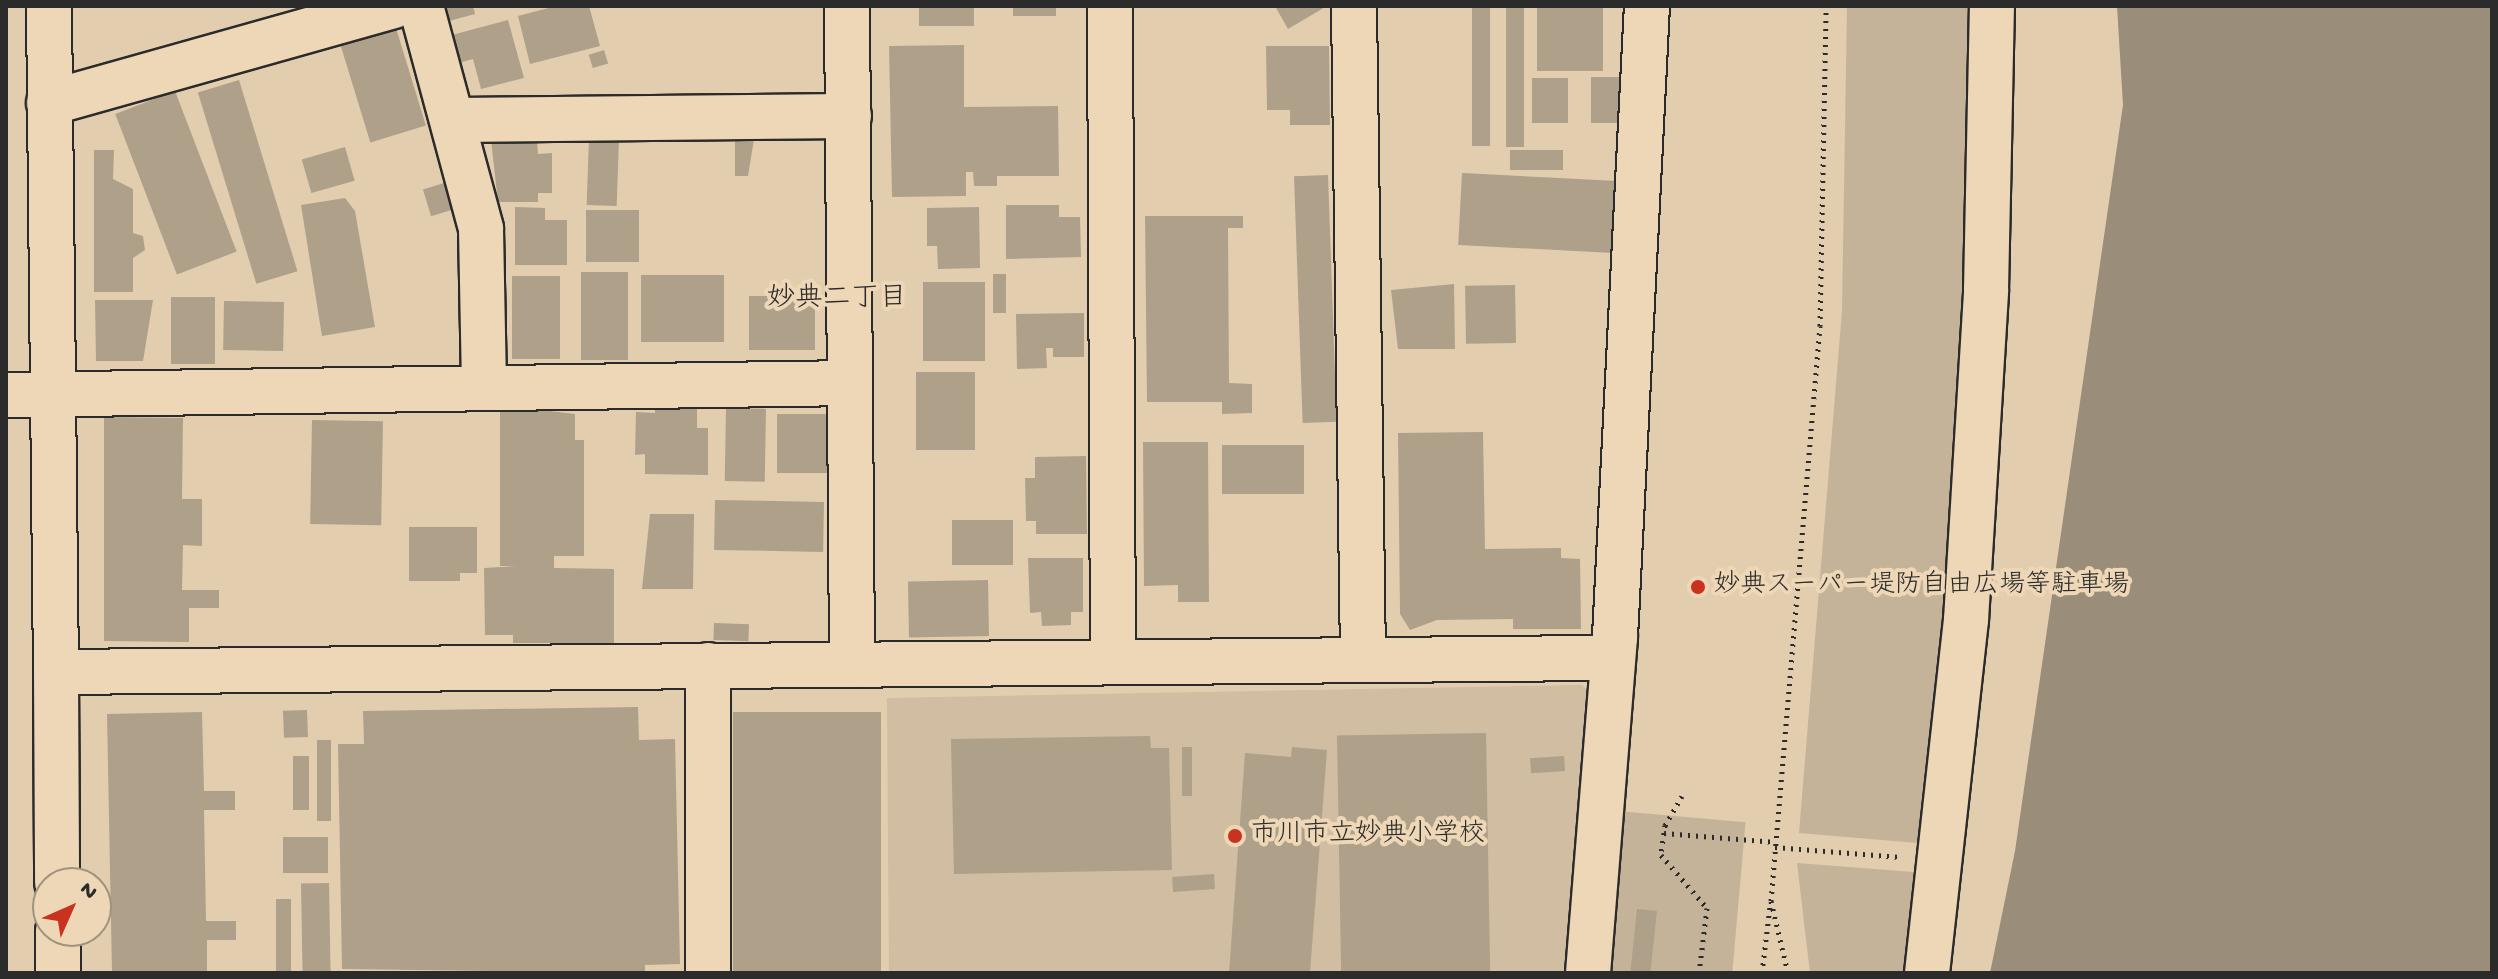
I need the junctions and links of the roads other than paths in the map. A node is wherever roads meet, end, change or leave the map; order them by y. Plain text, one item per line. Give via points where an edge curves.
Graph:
1 (49, 6) edge
2 (394, 6) edge
3 (421, 6) edge
4 (847, 6) edge
5 (1110, 6) edge
6 (1354, 6) edge
7 (1647, 6) edge
8 (1992, 6) edge
9 (49, 103) junction
10 (849, 116) junction
11 (454, 120) junction
12 (850, 383) junction
13 (484, 385) junction
14 (53, 391) junction
15 (6, 395) edge
16 (1363, 657) junction
17 (1613, 658) junction
18 (1113, 659) junction
19 (852, 662) junction
20 (708, 665) junction
21 (56, 672) junction
22 (57, 867) edge
23 (58, 947) edge
24 (58, 973) edge
25 (708, 973) edge
26 (1588, 973) edge
27 (1927, 973) edge

1 - 9 street
2 - 9 street
3 - 11 street
4 - 10 street
5 - 18 street
6 - 16 street
7 - 17 street
8 - 27 street via 1967,604
9 - 14 street
10 - 11 street
10 - 12 street
11 - 13 street via 481,229
12 - 13 street
12 - 19 street
13 - 14 street
14 - 15 street
14 - 21 street
16 - 17 street
16 - 18 street
17 - 26 street
18 - 19 street
19 - 20 street
20 - 21 street
20 - 25 street
21 - 22 street
23 - 24 street

